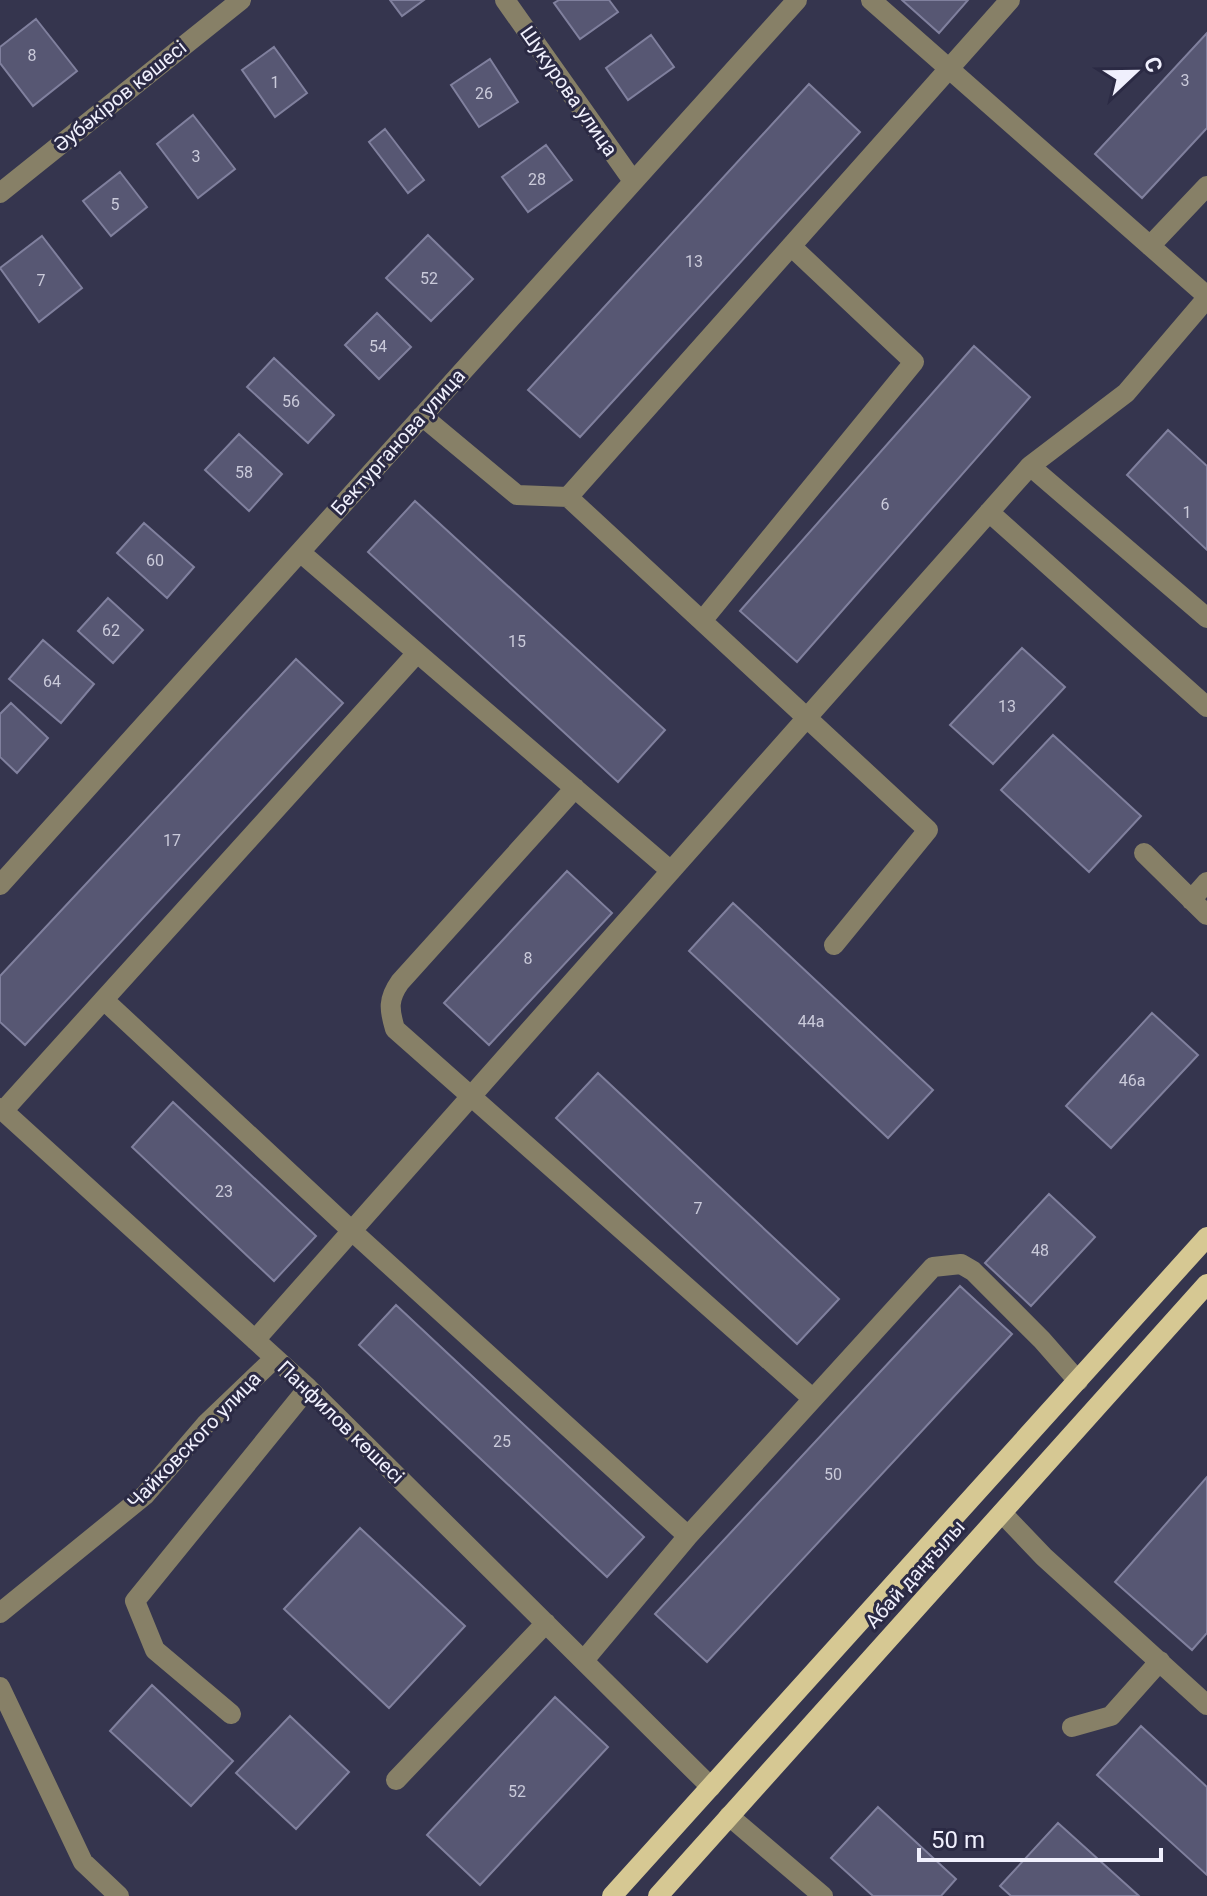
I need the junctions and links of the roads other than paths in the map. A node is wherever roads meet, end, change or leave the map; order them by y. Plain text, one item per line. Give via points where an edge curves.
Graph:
1 (241, 0) edge
2 (505, 0) edge
3 (797, 0) edge
4 (871, 0) edge
5 (1010, 0) edge
6 (949, 69) junction
7 (633, 181) junction
8 (1207, 186) edge
9 (0, 193) edge
10 (791, 246) junction
11 (1150, 246) junction
12 (1207, 297) edge
13 (422, 416) junction
14 (1030, 466) junction
15 (568, 497) junction
16 (989, 512) junction
17 (300, 552) junction
18 (1207, 618) edge
19 (702, 621) junction
20 (417, 653) junction
21 (1207, 707) edge
22 (806, 719) junction
23 (575, 788) junction
24 (1144, 853) dead end
25 (671, 871) junction
26 (1207, 882) edge
27 (0, 885) edge
28 (1191, 900) junction
29 (1207, 915) edge
30 (834, 945) dead end
31 (104, 1000) junction
32 (471, 1097) junction
33 (2, 1110) edge
34 (352, 1231) junction
35 (1207, 1237) edge
36 (1207, 1284) edge
37 (255, 1340) junction
38 (275, 1358) junction
39 (1078, 1381) junction
40 (308, 1388) junction
41 (812, 1398) junction
42 (1002, 1513) junction
43 (688, 1536) junction
44 (0, 1613) edge
45 (546, 1623) junction
46 (585, 1659) junction
47 (1160, 1661) junction
48 (0, 1687) edge
49 (1207, 1705) edge
50 (231, 1714) dead end
51 (1072, 1727) dead end
52 (396, 1780) dead end
53 (711, 1787) junction
54 (729, 1816) junction
55 (119, 1896) edge
56 (612, 1896) edge
57 (658, 1896) edge
58 (823, 1896) edge

1 - 9 street, Әубәкіров көшесі
2 - 7 street, Шукурова улица
3 - 7 street, Бектурганова улица
4 - 6 street
5 - 6 street
6 - 10 street
6 - 11 street
7 - 13 street, Бектурганова улица
8 - 11 street
10 - 15 street
10 - 19 street via 914,362
11 - 12 street
12 - 14 street via 1126,393
13 - 15 street via 517,495
13 - 17 street, Бектурганова улица
14 - 16 street
14 - 18 street
15 - 19 street
16 - 21 street
16 - 22 street
17 - 20 street
17 - 27 street, Бектурганова улица
19 - 22 street
20 - 23 street
20 - 31 street
22 - 25 street
22 - 30 street via 928,830
23 - 25 street
23 - 32 street via 390,995 395,1029
24 - 28 street
25 - 32 street
26 - 28 street
28 - 29 street
31 - 33 street
31 - 34 street
32 - 34 street
32 - 41 street
33 - 37 street, Панфилов көшесі
34 - 37 street
34 - 43 street
35 - 39 main road, Абай даңғылы
36 - 42 main road, Абай даңғылы
37 - 38 street, Панфилов көшесі
38 - 40 street, Панфилов көшесі
38 - 44 street, Чайковского улица via 206,1424 145,1495
39 - 41 street via 973,1271 950,1264 933,1267
39 - 53 main road, Абай даңғылы
40 - 45 street, Панфилов көшесі
40 - 50 street via 135,1601 155,1650
41 - 43 street
42 - 47 street
42 - 54 main road, Абай даңғылы
43 - 46 street
45 - 46 street, Панфилов көшесі
45 - 52 street
46 - 53 street, Панфилов көшесі
47 - 49 street
47 - 51 street via 1111,1716
48 - 55 street via 83,1862
53 - 56 main road, Абай даңғылы
54 - 57 main road, Абай даңғылы
54 - 58 street

